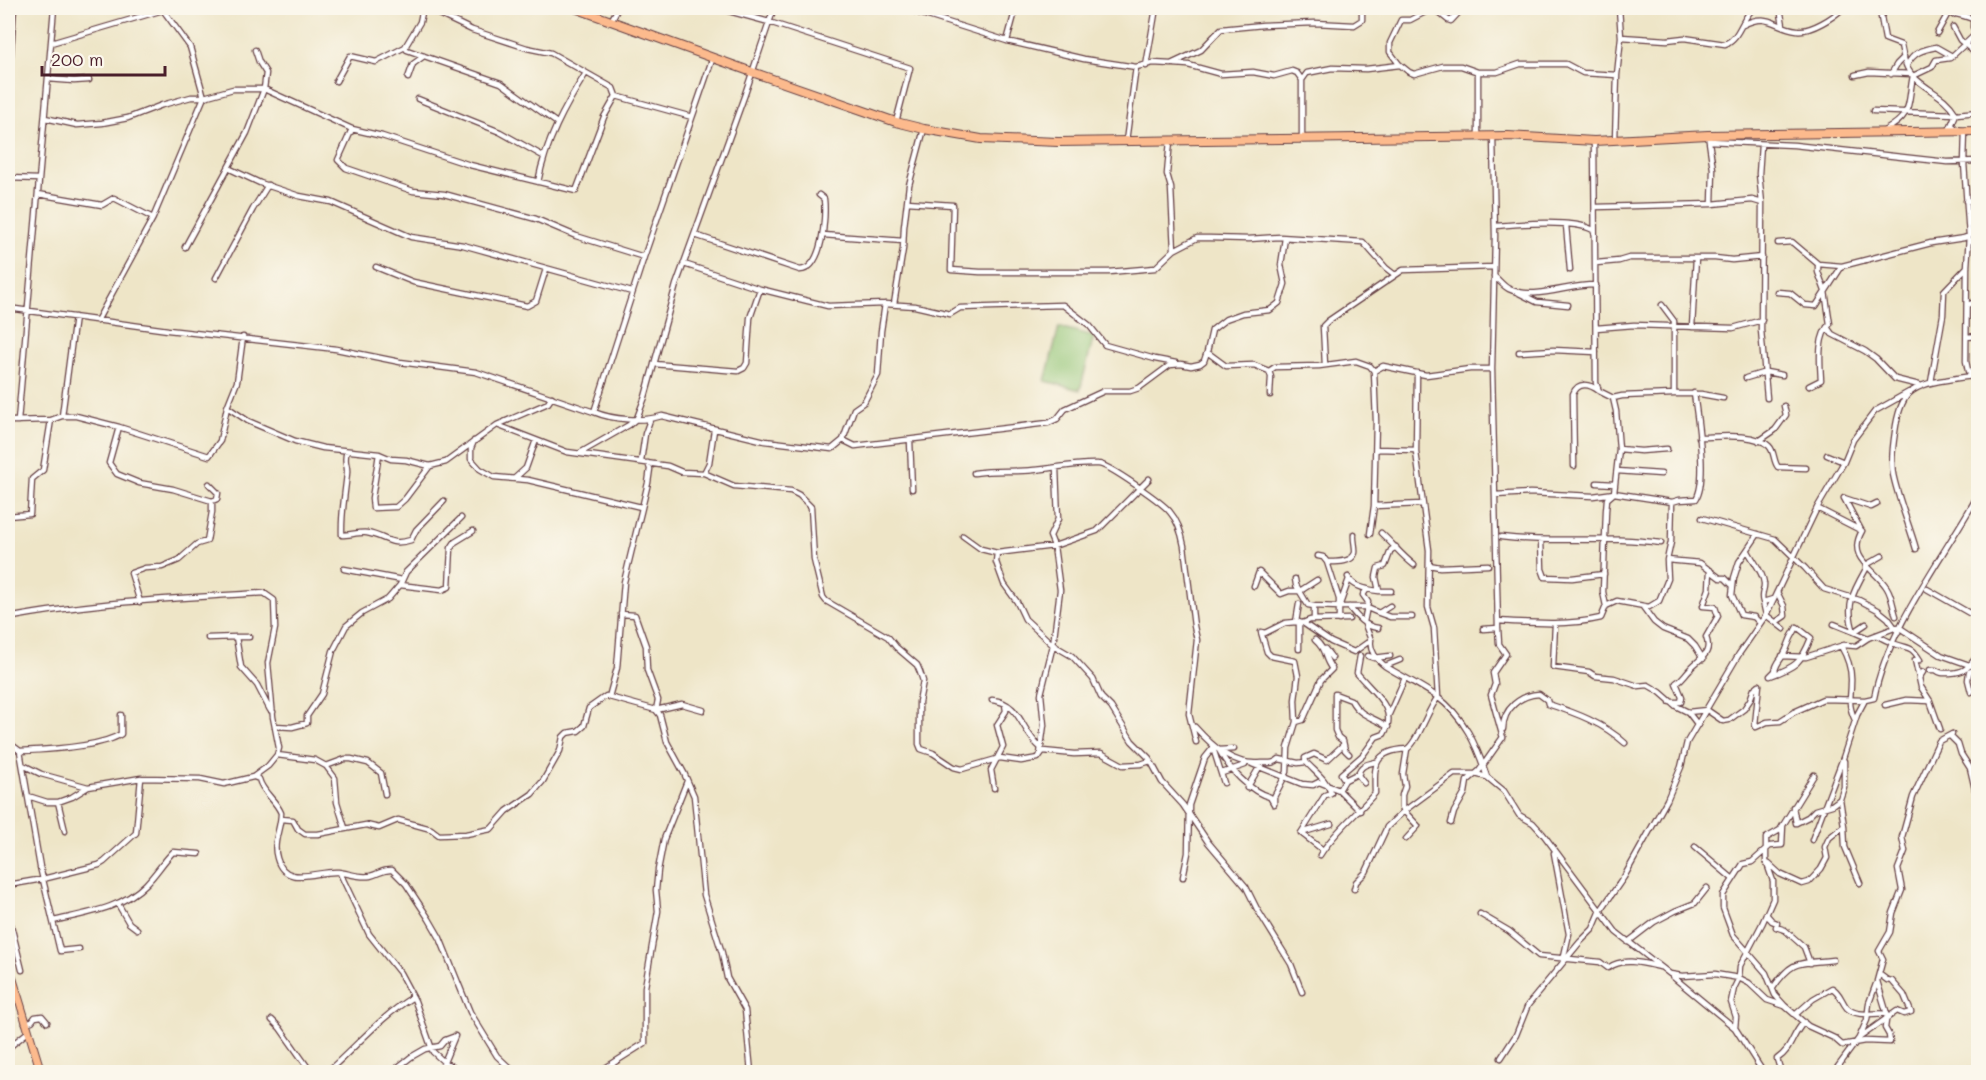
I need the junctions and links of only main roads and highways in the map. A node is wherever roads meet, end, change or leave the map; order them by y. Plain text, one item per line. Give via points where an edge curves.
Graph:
1 (575, 8) edge
2 (1978, 131) edge
3 (8, 965) edge
4 (41, 1072) edge

1 - 2 highway via 896,122 1001,140 1533,137 1594,141
3 - 4 main road

